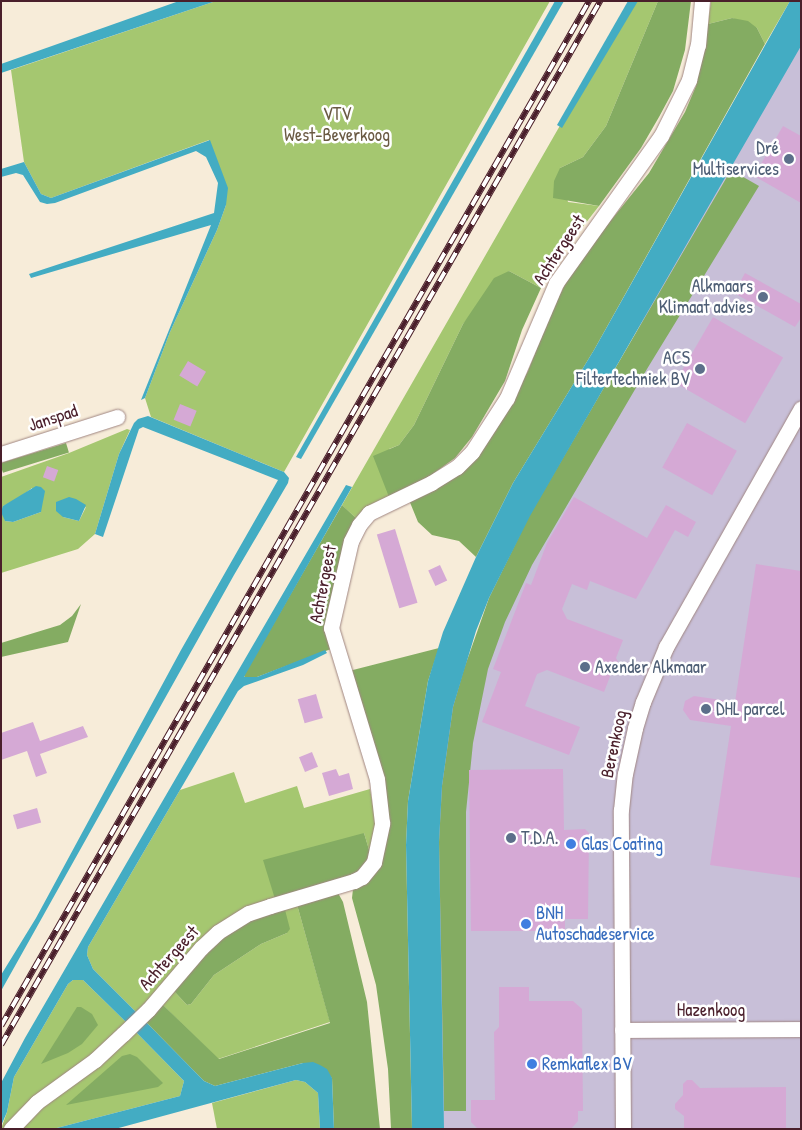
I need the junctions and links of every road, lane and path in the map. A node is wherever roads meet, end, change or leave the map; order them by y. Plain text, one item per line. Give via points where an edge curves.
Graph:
1 (702, 1) edge
2 (801, 408) edge
3 (117, 417) dead end
4 (794, 434) edge
5 (1, 454) edge
6 (801, 1028) edge
7 (622, 1030) junction
8 (11, 1129) edge
9 (623, 1129) edge

1 - 8 street, Achtergeest via 698,46 689,80 661,136 556,283 507,398 472,452 457,467 431,483 369,513 351,541 331,628 377,779 382,823 374,862 362,877 354,881 256,911 218,932 123,1034 95,1060 37,1102
2 - 4 street, Berenkoog
3 - 5 street, Janspad
4 - 7 street, Berenkoog via 666,647 635,728 621,810
6 - 7 street, Hazenkoog
7 - 9 street, Berenkoog

